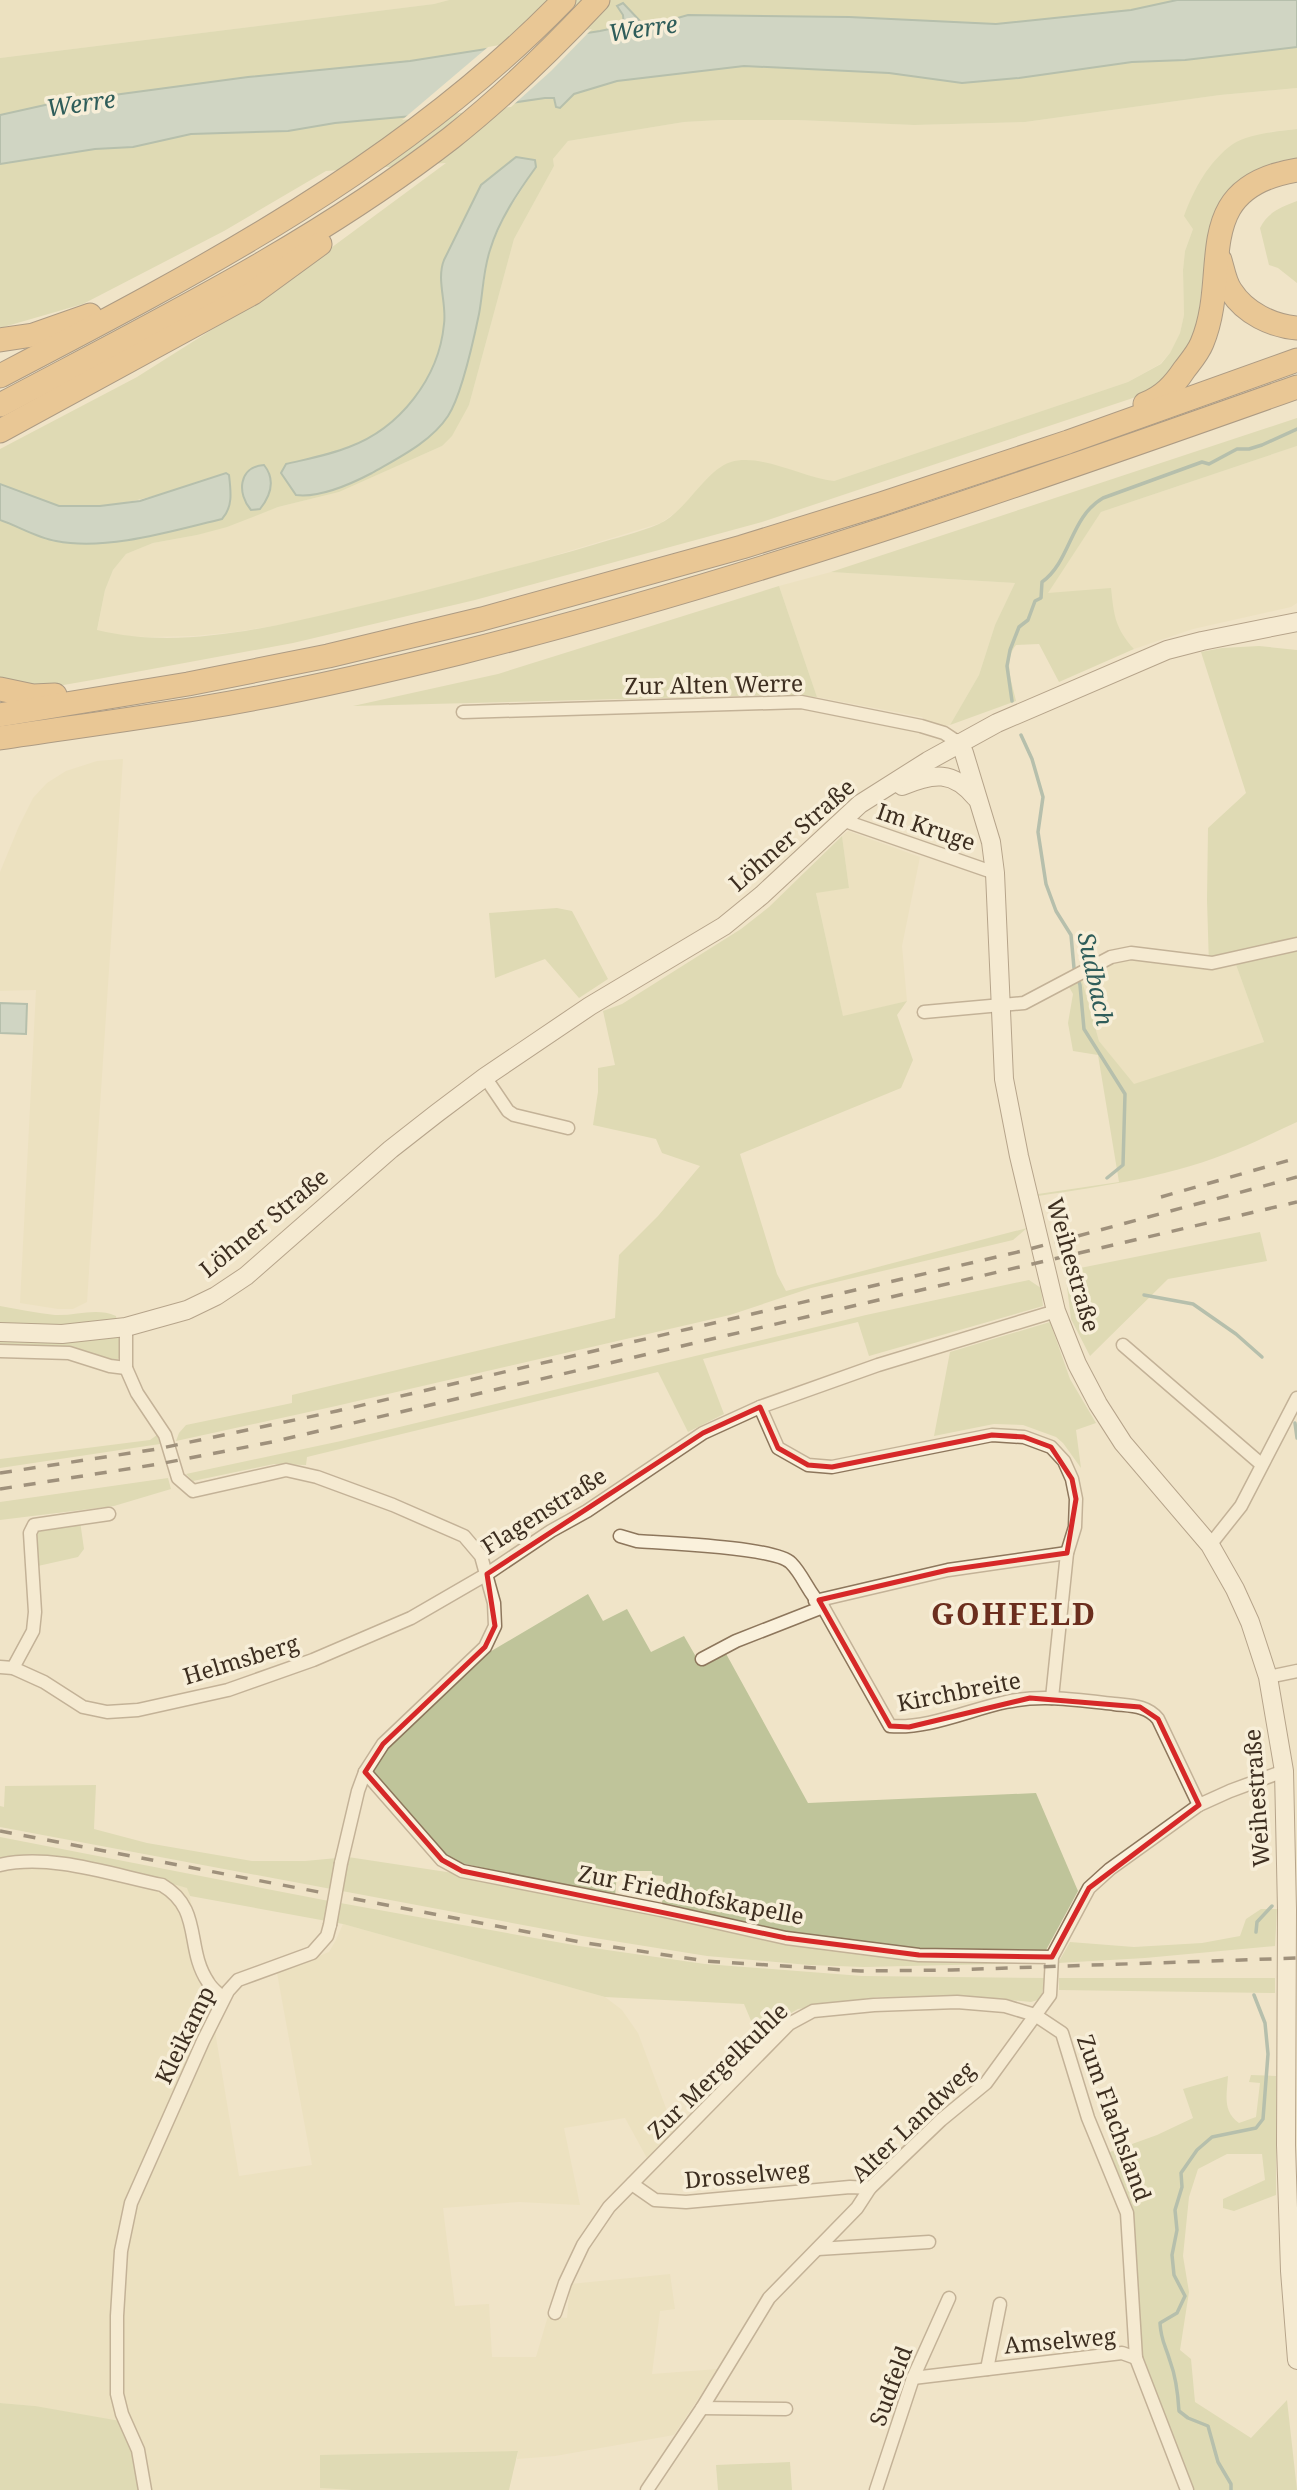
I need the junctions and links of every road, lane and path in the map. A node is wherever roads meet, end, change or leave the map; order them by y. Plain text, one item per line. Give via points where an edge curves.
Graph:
1 (564, 0) edge
2 (598, 0) edge
3 (1297, 170) edge
4 (389, 183) junction
5 (1216, 248) junction
6 (235, 250) junction
7 (1297, 328) edge
8 (0, 341) edge
9 (1297, 360) edge
10 (0, 376) edge
11 (1297, 387) edge
12 (57, 401) junction
13 (0, 405) edge
14 (0, 431) edge
15 (0, 440) edge
16 (1068, 442) junction
17 (1297, 622) edge
18 (1297, 631) edge
19 (1229, 636) junction
20 (188, 684) junction
21 (0, 689) edge
22 (199, 708) junction
23 (463, 712) dead end
24 (0, 715) edge
25 (0, 738) edge
26 (959, 743) junction
27 (0, 752) edge
28 (860, 804) junction
29 (981, 805) junction
30 (842, 820) junction
31 (995, 873) junction
32 (1297, 944) edge
33 (999, 1006) junction
34 (924, 1012) dead end
35 (485, 1077) junction
36 (568, 1128) dead end
37 (1056, 1311) junction
38 (126, 1328) junction
39 (0, 1332) edge
40 (1123, 1345) dead end
41 (0, 1351) edge
42 (126, 1368) junction
43 (1297, 1398) edge
44 (760, 1407) junction
45 (1261, 1464) junction
46 (109, 1514) dead end
47 (620, 1536) dead end
48 (1210, 1545) junction
49 (1067, 1553) junction
50 (487, 1574) junction
51 (819, 1604) junction
52 (702, 1659) dead end
53 (6, 1668) edge
54 (1297, 1671) edge
55 (1268, 1677) junction
56 (1052, 1698) junction
57 (365, 1772) junction
58 (1284, 1772) junction
59 (1199, 1805) junction
60 (0, 1865) edge
61 (1292, 1911) edge
62 (1052, 1957) junction
63 (223, 1998) junction
64 (1035, 2015) junction
65 (632, 2184) junction
66 (870, 2188) junction
67 (929, 2242) dead end
68 (818, 2249) junction
69 (949, 2298) dead end
70 (1000, 2304) dead end
71 (555, 2313) dead end
72 (1136, 2358) junction
73 (1297, 2360) edge
74 (987, 2369) junction
75 (913, 2378) junction
76 (702, 2408) junction
77 (786, 2409) dead end
78 (145, 2490) edge
79 (647, 2490) edge
80 (876, 2490) edge
81 (1187, 2490) edge

1 - 6 highway via 529,36 405,139
2 - 4 highway via 482,111
3 - 5 highway via 1250,185 1225,217
4 - 12 highway via 384,200 253,293
4 - 13 highway via 297,243
5 - 7 highway via 1229,290 1245,308 1280,326
5 - 16 highway via 1210,316 1202,345 1173,387 1155,401 1096,422
6 - 8 highway via 207,255 83,318
6 - 10 highway
9 - 16 highway
11 - 22 highway via 1026,484 755,570 459,653
12 - 14 highway
12 - 15 highway via 48,413
16 - 20 highway via 742,547 470,622
17 - 19 main road, Löhner Straße
18 - 19 main road, Löhner Straße
19 - 26 main road, Löhner Straße via 1167,650
20 - 21 highway via 166,676 55,695
20 - 24 highway
22 - 25 highway
22 - 27 highway via 163,722
23 - 26 street, Zur Alten Werre via 801,702 921,726
26 - 28 main road, Löhner Straße
26 - 29 main road, Weihestraße
28 - 29 main road, Weihestraße via 937,775 959,781
28 - 30 main road, Löhner Straße
29 - 31 main road, Weihestraße
30 - 31 street, Im Kruge
30 - 35 main road, Löhner Straße via 724,926 590,1006
31 - 33 main road, Weihestraße
32 - 33 street via 1212,963 1131,953 1111,957 1024,1003
33 - 34 street
33 - 37 main road, Weihestraße via 1009,1110
35 - 36 street via 514,1115
35 - 38 main road, Löhner Straße via 391,1149 246,1276 187,1310
37 - 44 street, Flagenstraße via 877,1365
37 - 48 main road, Weihestraße via 1077,1364 1123,1443
38 - 39 main road, Löhner Straße via 62,1334
38 - 42 street, Flagenstraße
40 - 45 street
41 - 42 street via 69,1353
42 - 50 street, Flagenstraße via 165,1435 178,1478 193,1491 286,1470 317,1477 464,1536 481,1556
43 - 45 street
44 - 49 street via 778,1448 808,1465 832,1467 992,1435 1024,1437 1051,1447 1064,1461 1076,1499 1075,1527
44 - 50 street, Flagenstraße via 703,1433
45 - 48 street via 1241,1506
46 - 53 street via 34,1525 30,1533 33,1631
47 - 51 street, Kirchbreite via 769,1553 790,1561
48 - 55 main road, Weihestraße via 1250,1622
49 - 51 street via 948,1570
49 - 56 street
50 - 53 street, Helmsberg via 411,1618 313,1660 228,1690 138,1710 107,1712 83,1707 44,1682
50 - 57 street, Kleikamp via 495,1626 485,1647 383,1744
51 - 52 street
51 - 56 street, Kirchbreite via 890,1726 909,1727 1007,1702
54 - 55 street
55 - 58 main road, Weihestraße
56 - 59 street, Kirchbreite via 1147,1709 1157,1719
57 - 62 street, Zur Friedhofskapelle via 442,1860 462,1871 786,1938 919,1955
57 - 63 street, Kleikamp, bridge via 327,1936 312,1953 239,1980
58 - 59 street, Alter Landweg
58 - 61 main road, Weihestraße
59 - 62 street, Alter Landweg via 1089,1888
60 - 63 street via 57,1863 162,1885 187,1909 200,1966
61 - 73 main road, Weihestraße via 1286,2145
62 - 64 street, Alter Landweg via 1051,1995
63 - 78 street, Kleikamp via 131,2203 121,2251 117,2394 138,2450
64 - 65 street, Zur Mergelkuhle via 1005,2006 957,2002 813,2011 789,2024
64 - 66 street, Alter Landweg via 986,2083
64 - 72 street, Zum Flachsland via 1062,2033 1088,2118 1127,2213
65 - 66 street, Drosselweg via 655,2200 686,2202
65 - 71 street, Zur Mergelkuhle via 608,2207 583,2245
66 - 68 street, Alter Landweg
67 - 68 street
68 - 76 street, Alter Landweg via 769,2298
69 - 75 street, Sudfeld
70 - 74 street, Amselweg
72 - 74 street, Amselweg via 1122,2353
72 - 81 street, Zum Flachsland
74 - 75 street, Amselweg
75 - 80 street, Sudfeld
76 - 77 street
76 - 79 street, Alter Landweg

